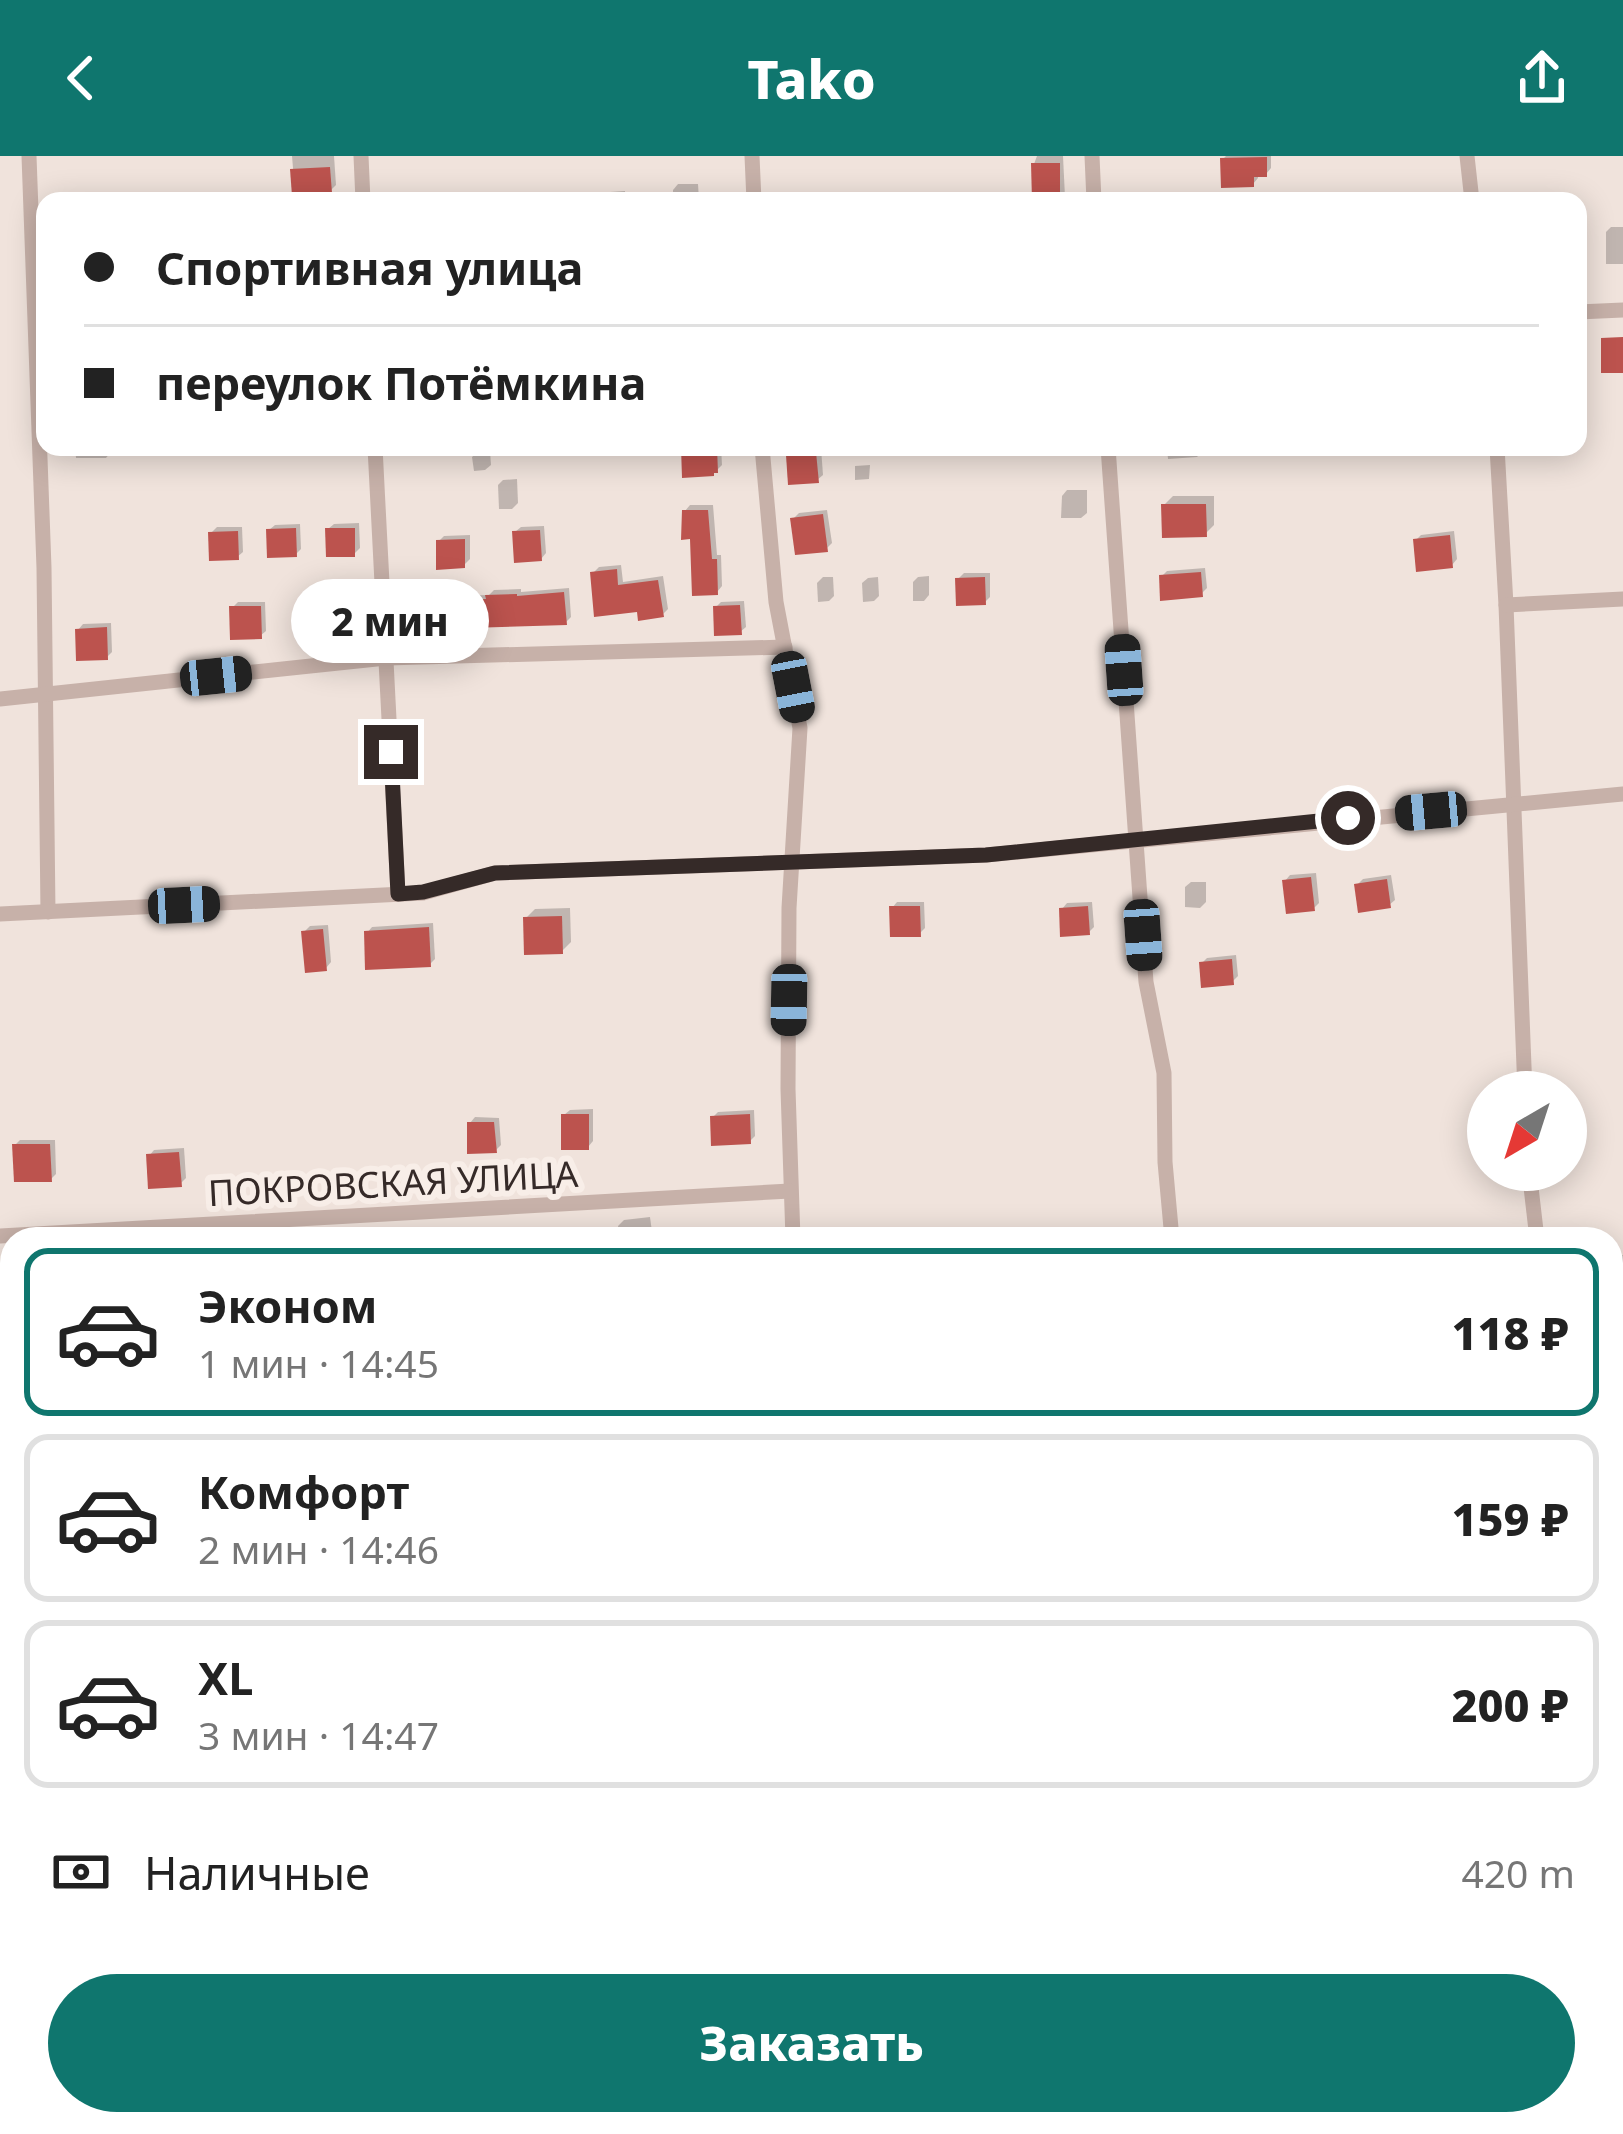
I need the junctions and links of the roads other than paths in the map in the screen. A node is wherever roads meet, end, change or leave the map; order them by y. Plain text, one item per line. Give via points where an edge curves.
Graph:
1 (29, 156) edge
2 (361, 156) edge
3 (752, 156) edge
4 (1092, 156) edge
5 (1467, 156) edge
6 (363, 192) edge
7 (754, 192) edge
8 (1094, 192) edge
9 (1471, 192) edge
10 (1623, 310) edge
11 (1587, 312) edge
12 (36, 338) edge
13 (41, 456) edge
14 (375, 456) edge
15 (763, 456) edge
16 (1109, 456) edge
17 (1498, 456) edge
18 (1623, 599) edge
19 (1506, 604) junction
20 (785, 647) junction
21 (386, 658) junction
22 (45, 694) junction
23 (0, 699) edge
24 (1623, 794) edge
25 (1514, 803) junction
26 (1136, 842) junction
27 (792, 862) junction
28 (398, 894) junction
29 (48, 912) junction
30 (0, 914) edge
31 (1524, 1071) edge
32 (790, 1191) junction
33 (1531, 1191) edge
34 (158, 1227) edge
35 (792, 1227) edge
36 (1171, 1227) edge
37 (1536, 1227) edge

1 - 12 street
2 - 6 street
3 - 7 street
4 - 8 street
5 - 9 street
10 - 11 street
13 - 22 street
14 - 21 street
15 - 20 street
16 - 26 street
17 - 19 street
18 - 19 street
19 - 25 street
20 - 21 street
20 - 27 street via 800,728
21 - 22 street
21 - 28 street
22 - 23 street
22 - 29 street
24 - 25 street
25 - 26 street
25 - 31 street
26 - 27 street
26 - 36 street via 1146,982 1164,1073
27 - 28 street via 495,873
27 - 32 street
28 - 29 street
29 - 30 street
32 - 34 street, ПОКРОВСКАЯ УЛИЦА
32 - 35 street
33 - 37 street

